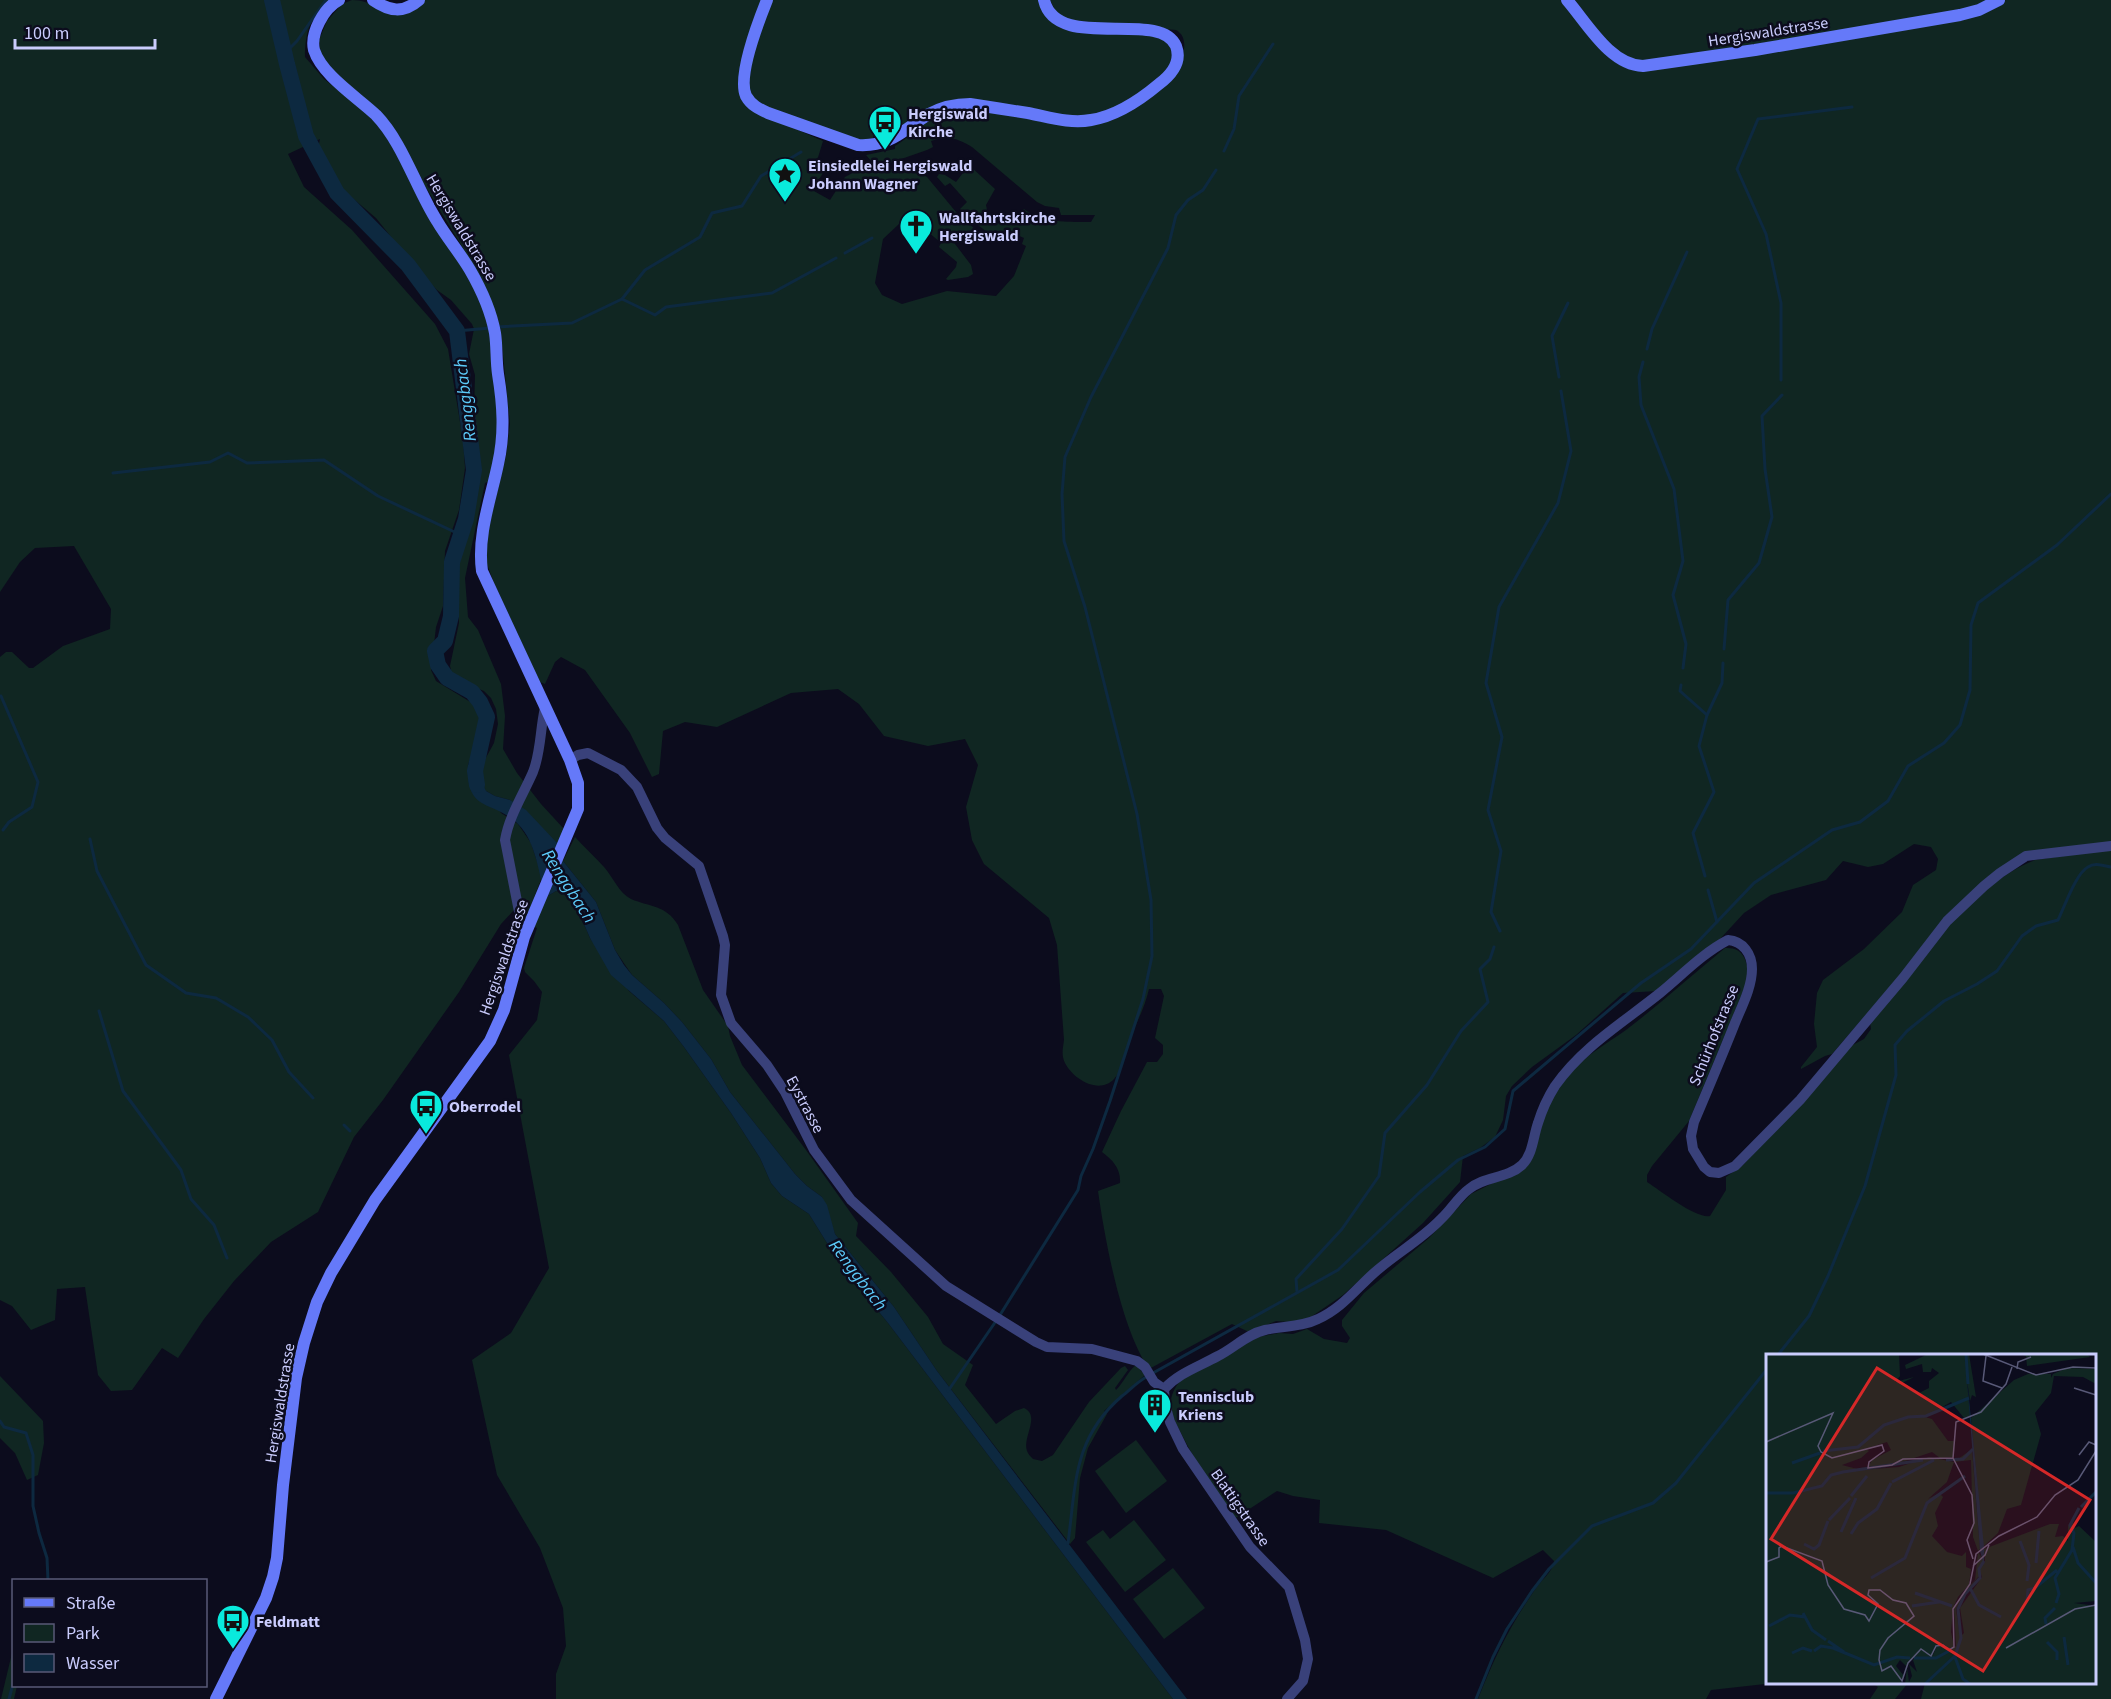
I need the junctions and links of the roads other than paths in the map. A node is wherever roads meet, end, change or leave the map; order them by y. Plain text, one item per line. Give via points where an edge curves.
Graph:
1 (339, 0) edge
2 (373, 0) edge
3 (419, 0) edge
4 (767, 0) edge
5 (1044, 0) edge
6 (1567, 0) edge
7 (1999, 0) edge
8 (545, 708) junction
9 (570, 760) junction
10 (2111, 846) edge
11 (524, 937) junction
12 (1164, 1389) junction
13 (216, 1699) edge
14 (1287, 1699) edge

1 - 8 street, Hergiswaldstrasse via 325,13 316,30 316,55 327,72 378,117 393,138 437,222 472,273 494,328 504,425 480,557 482,571
2 - 3 street via 388,9 400,10
4 - 5 street via 746,66 747,98 768,113 858,145 894,139 930,113 953,105 970,104 1068,121 1098,119 1134,102 1174,70 1177,49 1164,34 1066,24 1052,16
6 - 7 street, Hergiswaldstrasse via 1613,54 1624,62 1642,66 1960,15
8 - 9 street, Hergiswaldstrasse
8 - 11 street via 533,772 507,827 505,840
9 - 11 street, Hergiswaldstrasse via 578,783 578,809
9 - 12 street, Eystrasse via 588,753 621,770 638,787 665,838 699,866 725,945 721,995 731,1023 767,1065 814,1150 861,1210 946,1286 1036,1342 1047,1347 1092,1349 1137,1361
10 - 12 street, Schürhofstrasse via 2026,856 2000,873 1947,921 1800,1100 1740,1162 1719,1173 1704,1167 1693,1149 1691,1136 1743,1004 1752,969 1747,951 1740,943 1728,940 1715,946 1571,1065 1545,1105 1530,1152 1521,1165 1465,1191 1441,1219 1320,1319 1251,1335 1174,1379
11 - 13 street, Hergiswaldstrasse via 504,1010 490,1041 375,1200 317,1302 296,1378 273,1577
12 - 14 street, Blattigstrasse via 1170,1422 1183,1449 1250,1547 1289,1587 1308,1668 1303,1681

